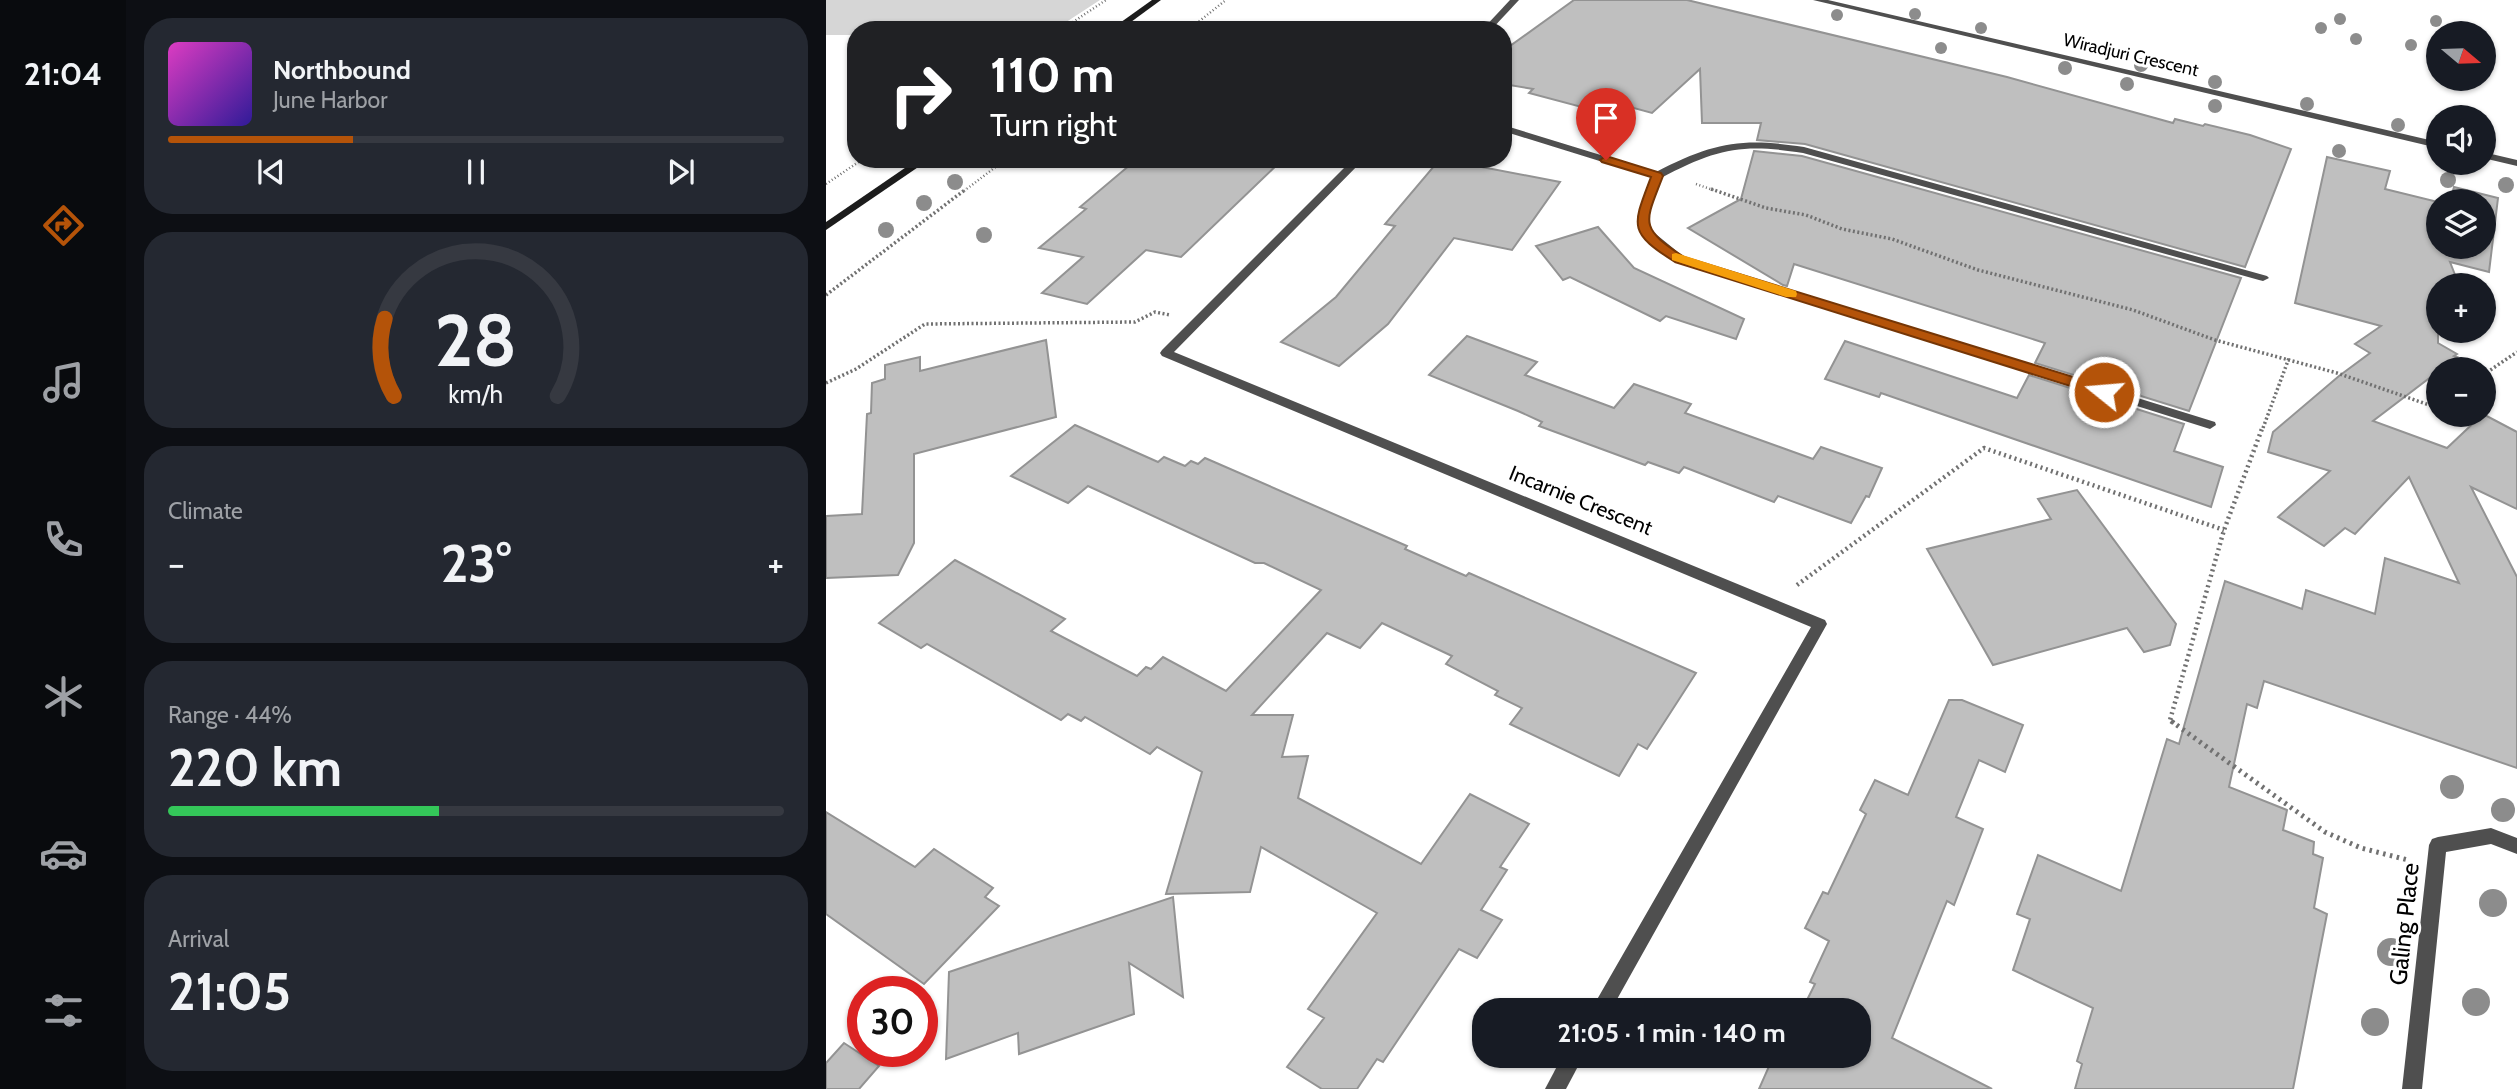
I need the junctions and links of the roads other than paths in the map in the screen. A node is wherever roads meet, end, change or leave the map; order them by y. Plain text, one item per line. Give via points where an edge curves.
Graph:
1 (1157, 0) edge
2 (1515, 0) edge
3 (1823, 1) edge
4 (1127, 21) edge
5 (1495, 21) edge
6 (1512, 131) edge
7 (2426, 142) edge
8 (2496, 158) edge
9 (2517, 163) edge
10 (912, 168) edge
11 (1350, 168) edge
12 (1657, 176) junction
13 (826, 227) edge
14 (2263, 278) dead end
15 (2210, 425) dead end
16 (2517, 846) edge
17 (1607, 998) edge
18 (1567, 1068) edge
19 (1555, 1089) edge
20 (2412, 1089) edge

1 - 4 main road
2 - 5 street
3 - 7 street, Wiradjuri Crescent
6 - 12 street
8 - 9 street
10 - 13 main road
11 - 17 street, Incarnie Crescent via 1166,353 1820,624
12 - 14 street via 1720,146 1770,144
12 - 15 street via 1641,217 1643,225 1656,244 1680,259
16 - 20 street, Galing Place via 2491,836 2438,845
18 - 19 street

